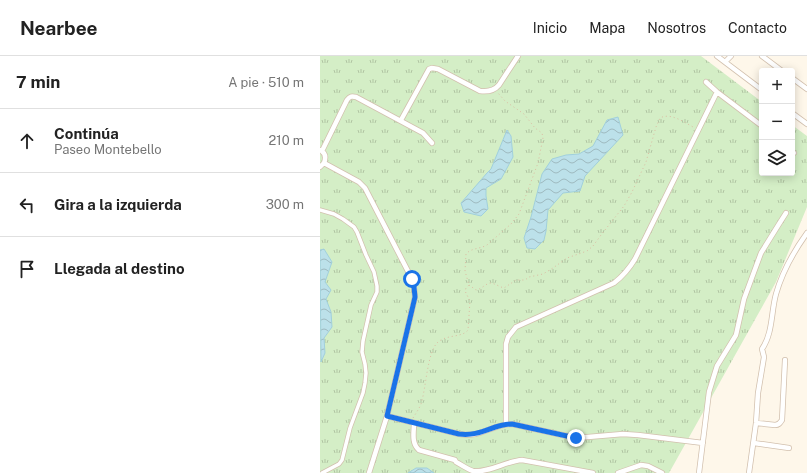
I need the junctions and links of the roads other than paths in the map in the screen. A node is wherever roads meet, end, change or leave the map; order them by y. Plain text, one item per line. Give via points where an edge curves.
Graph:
1 (518, 56) edge
2 (717, 56) edge
3 (731, 56) edge
4 (762, 56) edge
5 (725, 62) junction
6 (778, 68) edge
7 (795, 80) edge
8 (706, 82) dead end
9 (759, 88) edge
10 (807, 89) edge
11 (717, 92) junction
12 (795, 115) edge
13 (401, 120) junction
14 (759, 124) edge
15 (807, 124) edge
16 (432, 143) dead end
17 (321, 150) edge
18 (322, 165) edge
19 (320, 210) edge
20 (786, 213) dead end
21 (807, 233) edge
22 (785, 360) dead end
23 (387, 416) junction
24 (413, 422) junction
25 (756, 423) junction
26 (506, 424) junction
27 (703, 443) junction
28 (754, 443) junction
29 (789, 448) dead end
30 (322, 473) edge
31 (369, 473) edge
32 (593, 473) edge
33 (618, 473) edge
34 (662, 473) edge
35 (699, 473) edge
36 (750, 473) edge

1 - 13 street via 496,89 486,92 432,68
2 - 5 street
3 - 5 street
4 - 6 street
5 - 9 street
7 - 10 street
8 - 11 street
11 - 14 street
11 - 26 street via 628,270 614,283 516,327 508,337
12 - 15 street
13 - 16 street via 423,133
13 - 17 street via 350,96
17 - 18 street via 326,156
18 - 23 street via 359,182 365,188 412,279 415,297
19 - 30 street via 334,214 354,227 374,272 377,286 363,341 362,352 366,373 363,393 342,460
20 - 27 street via 761,253 744,299 736,335 717,366 709,392
21 - 25 street via 798,245 776,295 767,342 762,348 764,357
22 - 25 street via 782,420 778,425
23 - 24 street
23 - 31 street
24 - 26 street via 466,435
24 - 32 street via 413,442 419,450 455,460 472,471 485,472 522,460
25 - 28 street
26 - 27 street via 576,438 638,434
27 - 35 street
28 - 29 street
28 - 36 street
33 - 34 street via 641,465

